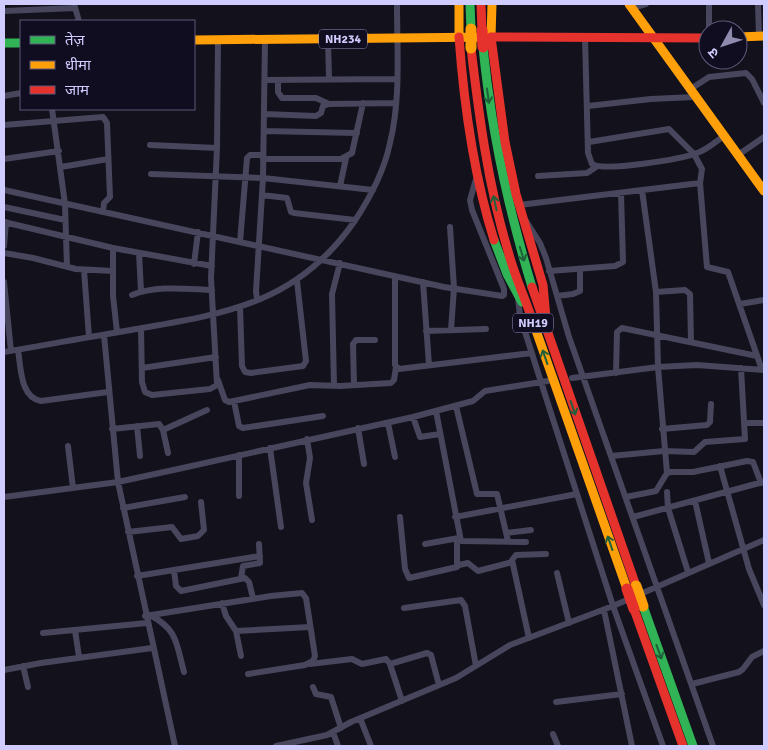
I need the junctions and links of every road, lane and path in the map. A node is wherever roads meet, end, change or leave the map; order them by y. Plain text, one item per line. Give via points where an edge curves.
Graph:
1 (397, 4) edge
2 (459, 4) edge
3 (470, 4) edge
4 (481, 4) edge
5 (492, 4) edge
6 (646, 4) edge
7 (709, 4) edge
8 (758, 4) edge
9 (53, 6) edge
10 (74, 6) edge
11 (631, 6) edge
12 (4, 11) edge
13 (79, 20) edge
14 (709, 20) edge
15 (482, 32) junction
16 (650, 35) junction
17 (459, 37) junction
18 (698, 37) edge
19 (748, 37) edge
20 (761, 37) edge
21 (585, 38) junction
22 (265, 39) junction
23 (328, 39) junction
24 (397, 39) junction
25 (195, 40) edge
26 (218, 40) junction
27 (4, 43) edge
28 (20, 43) edge
29 (477, 47) junction
30 (329, 79) junction
31 (397, 79) junction
32 (265, 80) junction
33 (278, 80) junction
34 (20, 93) edge
35 (691, 93) junction
36 (4, 96) edge
37 (363, 103) junction
38 (396, 103) junction
39 (764, 103) edge
40 (329, 104) junction
41 (588, 106) junction
42 (52, 110) edge
43 (264, 114) junction
44 (54, 121) junction
45 (4, 125) edge
46 (264, 131) junction
47 (357, 133) junction
48 (724, 136) junction
49 (764, 137) edge
50 (589, 142) junction
51 (150, 145) dead end
52 (217, 148) junction
53 (59, 151) junction
54 (694, 154) junction
55 (738, 155) junction
56 (263, 157) junction
57 (346, 158) junction
58 (4, 159) edge
59 (108, 159) junction
60 (61, 167) junction
61 (596, 167) junction
62 (151, 174) dead end
63 (216, 176) junction
64 (477, 176) junction
65 (538, 176) dead end
66 (245, 177) junction
67 (263, 178) junction
68 (700, 183) junction
69 (340, 186) junction
70 (4, 190) edge
71 (373, 190) junction
72 (642, 190) junction
73 (764, 191) edge
74 (621, 193) junction
75 (262, 195) junction
76 (65, 204) junction
77 (519, 205) junction
78 (4, 207) edge
79 (103, 212) junction
80 (522, 217) junction
81 (65, 220) junction
82 (355, 220) junction
83 (5, 222) edge
84 (450, 227) dead end
85 (198, 232) junction
86 (214, 236) junction
87 (66, 238) junction
88 (240, 242) junction
89 (4, 246) edge
90 (258, 246) junction
91 (113, 248) junction
92 (4, 253) edge
93 (139, 253) junction
94 (323, 259) junction
95 (340, 263) junction
96 (194, 264) junction
97 (212, 266) junction
98 (67, 267) junction
99 (580, 268) junction
100 (84, 270) junction
101 (113, 271) junction
102 (549, 271) junction
103 (395, 276) junction
104 (296, 281) junction
105 (4, 282) edge
106 (423, 282) junction
107 (454, 288) junction
108 (212, 290) junction
109 (141, 292) junction
110 (656, 292) junction
111 (132, 295) dead end
112 (518, 296) junction
113 (557, 296) junction
114 (257, 300) junction
115 (764, 300) edge
116 (740, 304) junction
117 (240, 307) junction
118 (213, 315) junction
119 (530, 315) junction
120 (141, 328) junction
121 (486, 328) dead end
122 (451, 330) junction
123 (426, 331) junction
124 (117, 332) junction
125 (547, 333) junction
126 (104, 335) junction
127 (657, 335) junction
128 (89, 337) junction
129 (375, 340) dead end
130 (691, 342) junction
131 (11, 351) edge
132 (532, 353) junction
133 (757, 356) junction
134 (216, 357) junction
135 (429, 365) junction
136 (396, 367) junction
137 (658, 367) junction
138 (142, 368) junction
139 (741, 368) junction
140 (763, 370) edge
141 (616, 373) junction
142 (583, 377) junction
143 (572, 378) dead end
144 (218, 380) junction
145 (548, 381) dead end
146 (541, 382) junction
147 (354, 385) junction
148 (334, 386) junction
149 (108, 392) junction
150 (234, 401) junction
151 (711, 404) dead end
152 (456, 406) junction
153 (207, 410) dead end
154 (436, 411) junction
155 (323, 416) dead end
156 (413, 417) junction
157 (388, 423) junction
158 (745, 423) junction
159 (764, 423) edge
160 (137, 426) junction
161 (358, 428) junction
162 (112, 429) junction
163 (662, 429) junction
164 (163, 430) junction
165 (440, 434) junction
166 (306, 439) junction
167 (68, 446) dead end
168 (270, 448) junction
169 (664, 451) junction
170 (168, 453) dead end
171 (140, 456) dead end
172 (239, 456) junction
173 (611, 456) junction
174 (394, 457) dead end
175 (364, 464) dead end
176 (720, 466) junction
177 (667, 473) junction
178 (118, 482) junction
179 (762, 482) edge
180 (73, 488) junction
181 (728, 491) junction
182 (667, 492) dead end
183 (577, 494) junction
184 (239, 496) dead end
185 (4, 497) edge
186 (185, 497) dead end
187 (626, 497) junction
188 (695, 501) junction
189 (201, 502) dead end
190 (123, 508) junction
191 (500, 508) junction
192 (668, 508) junction
193 (400, 517) dead end
194 (455, 517) junction
195 (633, 517) junction
196 (312, 520) dead end
197 (281, 527) dead end
198 (531, 530) dead end
199 (128, 532) junction
200 (506, 533) junction
201 (458, 538) junction
202 (764, 540) edge
203 (508, 541) junction
204 (526, 542) dead end
205 (259, 544) dead end
206 (425, 544) dead end
207 (743, 549) junction
208 (546, 554) dead end
209 (260, 556) junction
210 (512, 562) junction
211 (710, 563) junction
212 (459, 565) junction
213 (174, 570) junction
214 (688, 572) junction
215 (557, 574) dead end
216 (137, 576) junction
217 (242, 578) junction
218 (657, 586) junction
219 (631, 588) junction
220 (253, 598) junction
221 (222, 603) junction
222 (764, 605) edge
223 (613, 606) junction
224 (638, 607) junction
225 (404, 608) dead end
226 (604, 610) junction
227 (147, 618) junction
228 (569, 623) junction
229 (310, 627) junction
230 (75, 630) junction
231 (236, 632) junction
232 (43, 633) dead end
233 (529, 638) junction
234 (152, 648) junction
235 (764, 651) edge
236 (241, 656) dead end
237 (79, 657) junction
238 (309, 664) junction
239 (390, 664) junction
240 (23, 666) junction
241 (476, 666) junction
242 (4, 670) edge
243 (184, 672) dead end
244 (248, 674) dead end
245 (692, 684) junction
246 (439, 685) junction
247 (28, 687) dead end
248 (313, 687) dead end
249 (622, 694) junction
250 (402, 701) junction
251 (556, 702) dead end
252 (360, 718) junction
253 (341, 728) junction
254 (333, 732) junction
255 (553, 734) dead end
256 (175, 746) edge
257 (276, 746) edge
258 (338, 746) edge
259 (370, 746) edge
260 (558, 746) edge
261 (630, 746) edge
262 (663, 746) edge
263 (683, 746) edge
264 (693, 746) edge
265 (713, 746) edge

1 - 24 street
2 - 17 main road
3 - 15 main road, NH19
4 - 15 main road, NH19
5 - 15 main road
6 - 11 street
7 - 14 street
8 - 20 street
9 - 10 street
9 - 12 street
10 - 13 street
11 - 16 main road
15 - 17 main road, NH234
15 - 21 main road
15 - 29 main road, NH19, bridge
15 - 77 main road
16 - 18 main road
16 - 21 main road
16 - 35 main road
17 - 24 main road, NH234
17 - 64 main road via 462,84
19 - 20 main road
21 - 41 street
22 - 23 main road, NH234
22 - 26 main road, NH234
22 - 32 street
23 - 24 main road, NH234
23 - 30 street
24 - 31 street
25 - 26 main road, NH234
26 - 52 street
27 - 28 main road
119 -> 29 main road, NH19 via 508,252 490,180 478,106
29 -> 125 main road, NH19 via 504,189
30 - 31 street
30 - 33 street
31 - 38 street
32 - 33 street
32 - 43 street
33 - 40 street via 278,92 282,98 316,98
34 - 36 street
35 - 39 street via 709,77 746,73 752,78
35 - 41 street
35 - 48 main road
37 - 38 street
37 - 40 street
37 - 47 street
38 - 71 street via 390,144
40 - 43 street via 323,106 316,116
41 - 50 street
42 - 44 street
43 - 46 street
44 - 45 street
44 - 53 street
44 - 59 street via 103,117 107,123
46 - 47 street
46 - 56 street
47 - 57 street via 352,153
48 - 54 street
48 - 55 main road
49 - 55 street
50 - 54 street via 670,129
50 - 61 street via 590,160
51 - 52 street
52 - 63 street
53 - 58 street
53 - 60 street
54 - 61 street
54 - 68 street via 702,169
55 - 73 main road
56 - 57 street
56 - 66 street via 248,156
56 - 67 street
57 - 69 street
59 - 60 street
59 - 79 street via 110,197 104,203
60 - 76 street
61 - 65 street via 582,174
62 - 63 street
63 - 66 street
63 - 86 street
64 - 107 street via 470,200 472,210 505,292 499,297
64 - 112 main road via 492,237
66 - 67 street
66 - 88 street
67 - 69 street
67 - 75 street
68 - 72 street
68 - 116 street via 707,268 728,272
69 - 71 street
70 - 76 street
71 - 82 street
72 - 74 street
72 - 110 street
74 - 77 street
74 - 99 street via 623,262 615,266
75 - 82 street via 287,198 290,212
75 - 90 street
76 - 79 street
76 - 81 street
77 - 80 main road
78 - 81 street
79 - 85 street
80 - 102 street via 540,243
80 - 125 main road via 543,285
81 - 87 street
82 - 94 street
83 - 87 street
83 - 89 street
84 - 107 street
85 - 86 street
85 - 96 street
86 - 88 street
86 - 97 street
87 - 91 street
87 - 98 street
88 - 90 street
90 - 94 street
90 - 114 street
91 - 93 street
91 - 101 street
92 - 98 street
93 - 96 street
93 - 109 street
94 - 95 street
94 - 104 street
95 - 103 street
95 - 148 street via 332,294
96 - 97 street
97 - 108 street
98 - 100 street
99 - 102 street
99 - 113 street via 580,291
100 - 101 street
100 - 128 street
101 - 124 street
102 - 113 street
103 - 106 street
103 - 136 street
104 - 114 street
104 - 117 street via 306,360 303,366 245,372 242,366
105 - 131 street
106 - 107 street
106 - 123 street
107 - 122 street
108 - 109 street via 164,288
108 - 118 street
109 - 111 street
110 - 127 street
110 - 130 street via 685,290 690,294
112 - 119 main road
112 - 132 street via 520,316
113 - 142 street
114 - 117 street
115 - 116 street
116 - 133 street
117 - 118 street
118 - 120 street
118 - 134 street
219 -> 119 main road, NH19
120 - 124 street
120 - 138 street
121 - 122 street
122 - 123 street
123 - 135 street
124 - 126 street
125 -> 219 main road, NH19
126 - 128 street
126 - 149 street
127 - 130 street
127 - 137 street
127 - 141 street via 619,328
128 - 131 street
129 - 147 street via 356,340 353,344
130 - 133 street
131 - 149 street via 26,389 35,399 41,401
132 - 135 street
132 - 146 street
133 - 140 street
134 - 138 street
134 - 144 street
135 - 136 street
136 - 147 street via 391,382
137 - 139 street
137 - 141 street
137 - 163 street
138 - 144 street via 143,388 152,395 210,389 217,385
139 - 140 street
139 - 158 street
141 - 142 street
142 - 143 street
142 - 173 street
144 - 150 street via 225,400
145 - 146 street
146 - 152 street via 485,391 473,401
146 - 183 street
147 - 148 street
148 - 150 street via 310,385
149 - 162 street
150 - 155 street via 239,426 243,428
151 - 163 street via 709,424
152 - 154 street
152 - 191 street via 477,494 496,494
153 - 164 street
154 - 156 street
154 - 165 street
156 - 157 street
156 - 165 street via 420,437
157 - 161 street
157 - 174 street
158 - 159 street
158 - 169 street via 746,437 743,440 705,442 694,452
160 - 162 street
160 - 164 street via 156,423
160 - 171 street
161 - 166 street
161 - 175 street
162 - 178 street
163 - 169 street
164 - 170 street
165 - 194 street
166 - 168 street
166 - 196 street via 310,458 306,483
167 - 180 street
168 - 172 street
168 - 197 street
169 - 173 street
169 - 177 street
172 - 178 street
172 - 184 street
173 - 187 street
176 - 177 street via 694,472
176 - 179 street via 751,461
176 - 181 street
177 - 187 street via 656,491
178 - 180 street
178 - 190 street
179 - 181 street
180 - 185 street
181 - 188 street
181 - 207 street
182 - 192 street
183 - 191 street
183 - 223 street
186 - 190 street
187 - 195 street
188 - 192 street
188 - 211 street
189 - 199 street via 204,530 198,536 182,538 172,527
190 - 199 street
191 - 194 street
191 - 200 street
192 - 195 street
192 - 214 street
193 - 212 street via 405,569 409,578 452,570
194 - 201 street
195 - 218 street
198 - 200 street
199 - 216 street
200 - 203 street
201 - 203 street via 469,542
201 - 206 street
201 - 212 street
202 - 207 street
203 - 204 street
205 - 209 street
207 - 211 street
207 - 222 street
208 - 210 street via 516,556
209 - 213 street
209 - 217 street via 260,563 243,566
210 - 212 street via 478,571 468,563
210 - 233 street
211 - 214 street
213 - 216 street
213 - 217 street via 176,586 181,591
214 - 218 street
215 - 228 street
216 - 227 street
217 - 220 street via 250,582
218 - 223 street
218 - 245 street
219 - 224 main road, NH19, bridge
220 - 221 street
220 - 229 street via 302,593 306,598
221 - 227 street
221 - 231 street
223 - 226 street
223 - 262 street
224 - 263 main road, NH19
224 -> 264 main road, NH19
225 - 241 street via 461,600 465,606
226 - 228 street
226 - 249 street
227 - 230 street
227 - 234 street
227 - 243 street via 165,623 171,629
228 - 233 street
229 - 231 street
229 - 238 street via 315,656
230 - 232 street
230 - 237 street
231 - 236 street
233 - 241 street via 491,655
234 - 237 street
234 - 256 street
235 - 245 street via 752,657 739,672
237 - 240 street
238 - 239 street via 352,659 359,664 381,659
238 - 244 street
239 - 246 street via 427,653 431,655
239 - 250 street
240 - 242 street
240 - 247 street
241 - 246 street
245 - 265 street
246 - 250 street
248 - 253 street via 316,694 330,696
249 - 251 street
249 - 261 street
250 - 252 street
252 - 253 street
252 - 259 street
253 - 254 street
254 - 257 street via 311,740
254 - 258 street
255 - 260 street

